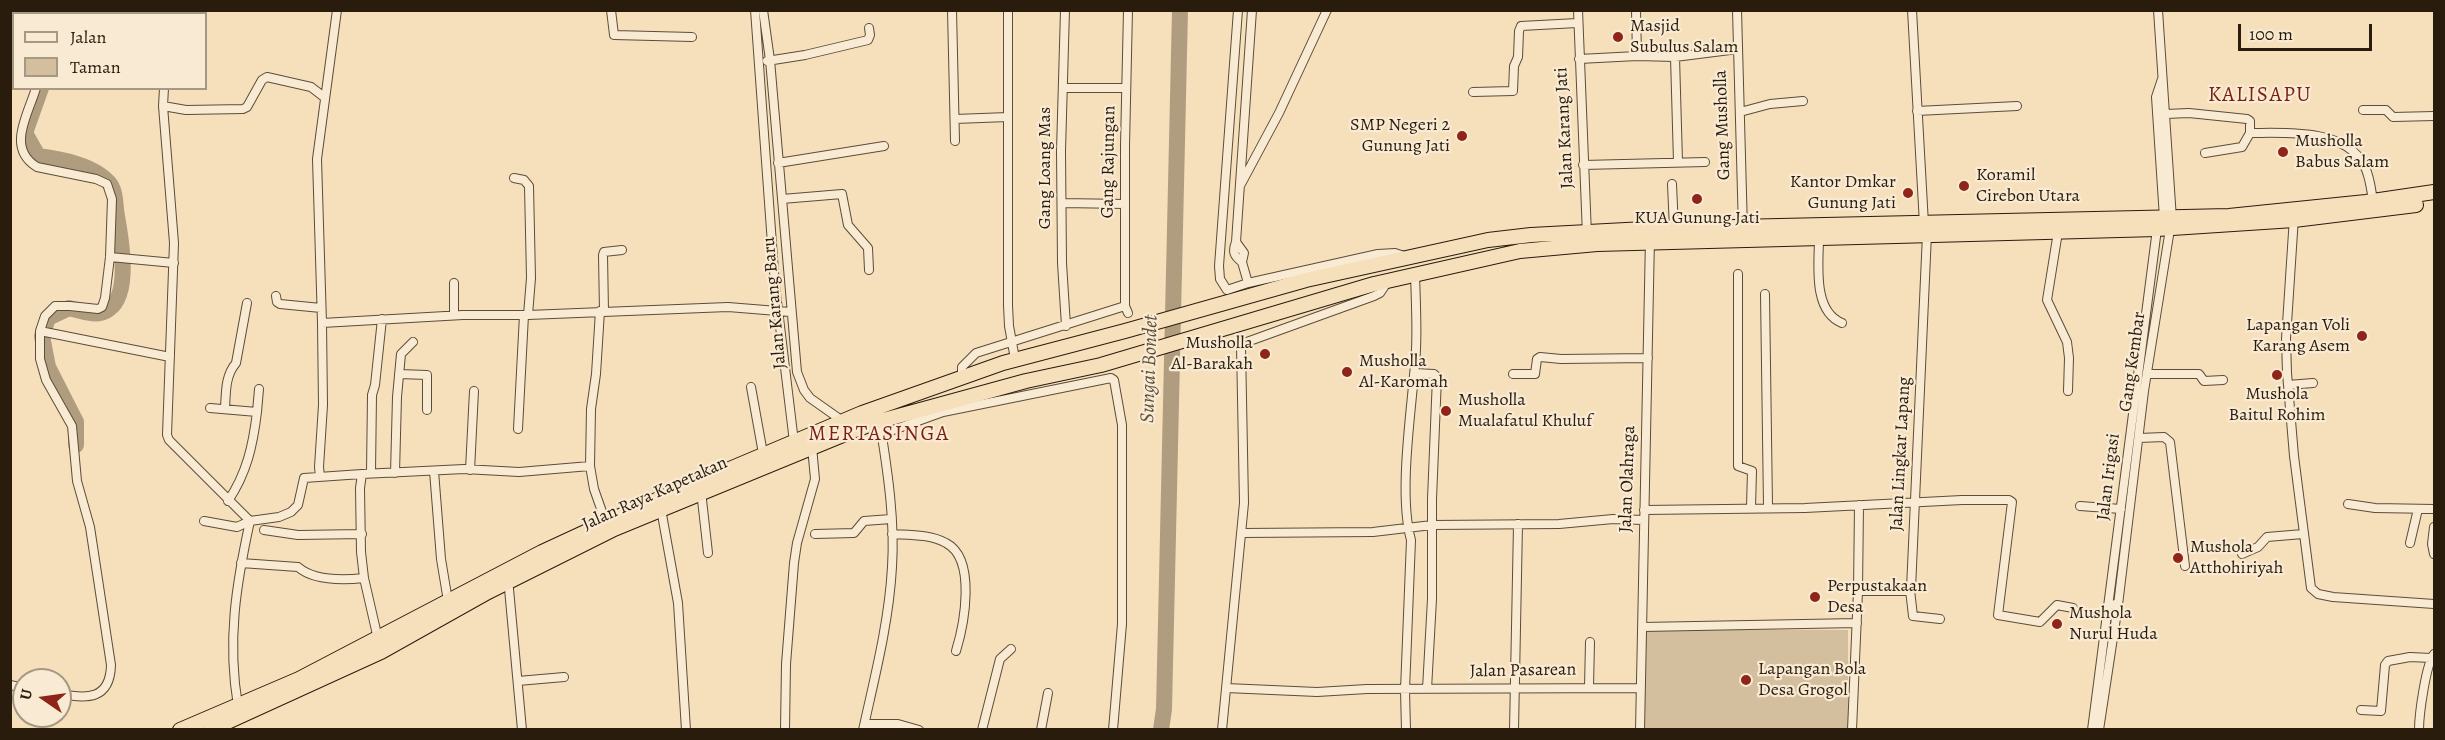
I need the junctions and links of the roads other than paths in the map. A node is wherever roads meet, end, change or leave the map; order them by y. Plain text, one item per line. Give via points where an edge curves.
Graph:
1 (337, 10) edge
2 (611, 10) edge
3 (755, 10) edge
4 (764, 10) edge
5 (952, 10) edge
6 (1008, 10) edge
7 (1065, 10) edge
8 (1128, 10) edge
9 (1238, 10) edge
10 (1252, 10) edge
11 (1327, 10) edge
12 (1578, 10) edge
13 (1636, 10) edge
14 (1737, 10) edge
15 (1912, 10) edge
16 (2158, 10) edge
17 (1577, 22) junction
18 (869, 28) dead end
19 (692, 36) dead end
20 (1738, 49) junction
21 (1637, 56) junction
22 (1675, 57) junction
23 (1579, 59) junction
24 (766, 61) junction
25 (2164, 75) junction
26 (1063, 88) junction
27 (1126, 88) junction
28 (35, 90) edge
29 (164, 90) edge
30 (1473, 92) dead end
31 (324, 98) junction
32 (1803, 101) dead end
33 (163, 106) junction
34 (2017, 106) dead end
35 (2363, 110) dead end
36 (1917, 111) junction
37 (1740, 112) junction
38 (2166, 114) junction
39 (2434, 116) edge
40 (1008, 117) junction
41 (955, 118) junction
42 (2250, 133) junction
43 (15, 138) edge
44 (955, 141) dead end
45 (884, 146) dead end
46 (2205, 153) dead end
47 (1678, 162) junction
48 (1705, 162) dead end
49 (778, 163) junction
50 (1583, 165) junction
51 (514, 178) dead end
52 (1672, 183) dead end
53 (1239, 187) junction
54 (770, 192) junction
55 (2434, 192) edge
56 (781, 199) junction
57 (2373, 201) junction
58 (2434, 201) edge
59 (1062, 203) junction
60 (1125, 204) junction
61 (2294, 215) junction
62 (2167, 225) junction
63 (1978, 227) junction
64 (1674, 229) junction
65 (1918, 229) junction
66 (2058, 232) junction
67 (1743, 233) junction
68 (1650, 236) junction
69 (1819, 237) junction
70 (1587, 238) junction
71 (622, 250) dead end
72 (112, 257) junction
73 (1407, 257) junction
74 (174, 263) junction
75 (869, 270) dead end
76 (1415, 274) junction
77 (1738, 274) dead end
78 (1388, 281) junction
79 (454, 283) dead end
80 (1248, 283) junction
81 (1766, 294) dead end
82 (276, 296) dead end
83 (247, 303) dead end
84 (321, 308) junction
85 (602, 311) junction
86 (784, 311) junction
87 (454, 315) junction
88 (526, 315) junction
89 (382, 319) junction
90 (322, 323) junction
91 (1842, 323) dead end
92 (1066, 326) junction
93 (43, 332) junction
94 (413, 342) dead end
95 (1011, 343) junction
96 (170, 357) junction
97 (1648, 358) junction
98 (1015, 359) junction
99 (1415, 373) junction
100 (399, 374) junction
101 (1513, 374) dead end
102 (2147, 374) junction
103 (962, 377) junction
104 (2223, 380) dead end
105 (2313, 383) dead end
106 (2288, 385) junction
107 (752, 387) dead end
108 (259, 389) dead end
109 (474, 391) dead end
110 (2068, 392) dead end
111 (210, 408) dead end
112 (225, 409) junction
113 (427, 410) dead end
114 (257, 412) junction
115 (846, 426) junction
116 (881, 428) junction
117 (518, 429) dead end
118 (2139, 438) junction
119 (794, 442) junction
120 (812, 447) junction
121 (764, 460) junction
122 (590, 466) junction
123 (470, 470) junction
124 (434, 471) junction
125 (371, 472) junction
126 (395, 473) junction
127 (362, 474) junction
128 (320, 477) junction
129 (699, 487) junction
130 (228, 501) junction
131 (1915, 502) junction
132 (2348, 504) dead end
133 (1859, 505) junction
134 (1768, 506) junction
135 (2080, 506) dead end
136 (1751, 507) junction
137 (661, 508) junction
138 (2121, 509) junction
139 (2418, 509) junction
140 (2434, 509) edge
141 (1644, 510) junction
142 (891, 519) junction
143 (623, 520) junction
144 (1644, 520) junction
145 (204, 521) dead end
146 (250, 521) junction
147 (606, 523) junction
148 (1518, 524) junction
149 (1432, 525) junction
150 (2434, 527) edge
151 (1406, 529) junction
152 (264, 530) dead end
153 (1242, 533) junction
154 (362, 534) junction
155 (815, 534) dead end
156 (892, 534) junction
157 (2303, 534) junction
158 (2410, 543) dead end
159 (708, 553) dead end
160 (2242, 554) dead end
161 (2434, 554) edge
162 (241, 563) junction
163 (2185, 566) dead end
164 (507, 577) junction
165 (364, 578) junction
166 (1910, 590) junction
167 (1857, 591) junction
168 (448, 601) junction
169 (2434, 604) edge
170 (2114, 605) junction
171 (2073, 608) dead end
172 (1940, 619) dead end
173 (1857, 623) junction
174 (1641, 627) junction
175 (1590, 642) dead end
176 (379, 645) junction
177 (1011, 649) dead end
178 (956, 651) dead end
179 (2432, 656) edge
180 (564, 677) dead end
181 (518, 681) junction
182 (1515, 687) junction
183 (1589, 687) junction
184 (1226, 688) junction
185 (1641, 688) junction
186 (1427, 689) junction
187 (1405, 690) junction
188 (1048, 693) dead end
189 (72, 696) edge
190 (238, 706) junction
191 (2361, 711) dead end
192 (2097, 719) junction
193 (228, 726) edge
194 (864, 727) edge
195 (180, 729) edge
196 (210, 729) edge
197 (522, 729) edge
198 (686, 729) edge
199 (785, 729) edge
200 (919, 729) edge
201 (982, 729) edge
202 (1041, 729) edge
203 (1113, 729) edge
204 (1222, 729) edge
205 (1406, 729) edge
206 (1514, 729) edge
207 (1640, 729) edge
208 (1852, 729) edge
209 (2092, 729) edge
210 (2099, 729) edge
211 (2419, 729) edge

1 - 31 street
2 - 19 street via 614,35
3 - 24 street
4 - 24 street
5 - 41 street
6 - 40 street
7 - 26 street, Gang Loang Mas
8 - 27 street, Gang Rajungan
9 - 80 street via 1218,266 1227,290
10 - 53 street
11 - 53 street
12 - 17 street, Jalan Karang Jati
13 - 21 street
14 - 20 street, Gang Musholla
15 - 36 street, Jalan Lingkar Lapang
16 - 25 street
17 - 23 street, Jalan Karang Jati
17 - 30 street via 1521,26 1513,91
18 - 24 street via 868,40
20 - 22 street
20 - 37 street, Gang Musholla
21 - 22 street
21 - 23 street
22 - 47 street
23 - 50 street, Jalan Karang Jati
24 - 49 street, Jalan Karang Baru
24 - 54 street
25 - 38 street
25 - 62 street via 2156,97
26 - 27 street
26 - 59 street, Gang Loang Mas
27 - 60 street, Gang Rajungan
28 - 43 street
29 - 33 street
31 - 33 street via 311,87 267,77 243,109 186,110
31 - 84 street via 316,159
32 - 37 street
33 - 74 street
34 - 36 street
35 - 39 street via 2386,110 2392,117
36 - 65 street, Jalan Lingkar Lapang
37 - 67 street, Gang Musholla
38 - 42 street via 2247,119
38 - 62 street
40 - 41 street
40 - 95 street via 1007,268
41 - 44 street
42 - 46 street via 2242,147
42 - 57 street via 2286,132 2339,143 2362,162
43 - 72 street via 30,163 37,167 107,184 112,199
45 - 49 street
47 - 48 street
47 - 50 street
49 - 56 street, Jalan Karang Baru
50 - 70 street, Jalan Karang Jati
51 - 88 street via 529,186 531,278
52 - 64 street
53 - 80 street via 1236,242 1243,250
54 - 56 street
54 - 86 street
55 - 57 highway
56 - 75 street via 842,194 851,230 868,248
56 - 86 street, Jalan Karang Baru
57 - 61 highway
58 - 61 highway via 2356,214
59 - 60 street
59 - 92 street, Gang Loang Mas
60 - 92 street, Gang Rajungan via 1126,310
61 - 62 highway
61 - 106 street via 2286,339
62 - 63 highway
62 - 66 highway
62 - 102 street, Gang Kembar
62 - 138 street, Jalan Irigasi
63 - 65 highway
63 - 66 highway
64 - 67 highway
64 - 68 highway
65 - 67 highway
65 - 69 highway
65 - 131 street, Jalan Lingkar Lapang
66 - 110 street via 2048,300 2067,342
67 - 68 highway
67 - 69 highway
68 - 70 highway
68 - 97 street, Jalan Olahraga
69 - 91 street via 1825,309
70 - 73 highway via 1488,240
70 - 76 highway, Jalan Raya Kapetakan
71 - 85 street via 603,255
72 - 74 street
72 - 93 street via 102,307 55,306 45,316
73 - 80 street via 1378,254
73 - 98 highway via 1306,280
74 - 96 street
76 - 78 highway, Jalan Raya Kapetakan
76 - 99 street
77 - 136 street via 1738,466 1752,471
78 - 116 highway, Jalan Raya Kapetakan via 1101,365 1026,381
78 - 153 street via 1374,296 1241,346 1245,477
79 - 87 street
81 - 134 street
82 - 84 street via 280,304
83 - 112 street via 236,363 230,368 226,384
84 - 90 street
85 - 86 street via 728,307
85 - 88 street
85 - 122 street via 591,409
86 - 115 street, Jalan Karang Baru via 804,390
86 - 119 street
87 - 88 street
87 - 89 street
88 - 117 street
89 - 90 street
89 - 125 street via 372,395
90 - 128 street
92 - 95 street
93 - 96 street
93 - 189 street via 40,359 46,380 72,426 76,472 90,527 111,665 106,686 84,699
94 - 100 street via 402,351
95 - 98 street
95 - 103 street via 976,354 962,367
96 - 130 street via 168,438
97 - 101 street via 1539,357 1534,374
97 - 141 street, Jalan Olahraga
98 - 103 highway
99 - 149 street via 1437,377
99 - 151 street
100 - 113 street via 427,375
100 - 126 street
102 - 104 street via 2199,374 2204,381
102 - 118 street, Gang Kembar
103 - 115 highway
105 - 106 street
106 - 157 street
107 - 121 street
108 - 114 street
109 - 123 street
111 - 112 street
112 - 114 street
114 - 130 street via 250,456
115 - 116 highway, Jalan Raya Kapetakan
115 - 119 highway, Jalan Raya Kapetakan
115 - 120 highway, Jalan Raya Kapetakan
116 - 142 street
116 - 203 street via 943,412 1114,380 1122,425 1122,624
118 - 163 street via 2164,437 2170,442
118 - 170 street, Gang Kembar
119 - 121 highway, Jalan Raya Kapetakan
120 - 121 highway, Jalan Raya Kapetakan
120 - 199 street via 815,479 794,563
121 - 129 highway, Jalan Raya Kapetakan
122 - 123 street via 519,472
122 - 147 street
123 - 124 street
124 - 126 street
124 - 168 street
125 - 126 street
125 - 127 street
127 - 128 street
127 - 154 street
128 - 146 street via 303,479 298,505 291,512
129 - 137 highway, Jalan Raya Kapetakan
129 - 143 highway, Jalan Raya Kapetakan
129 - 159 street
130 - 146 street
131 - 133 street
131 - 166 street, Jalan Lingkar Lapang
131 - 171 street via 2011,501 1998,615 2040,622 2057,605
132 - 139 street
133 - 134 street
133 - 167 street
134 - 136 street
135 - 138 street
136 - 141 street
137 - 143 highway, Jalan Raya Kapetakan
137 - 198 street via 678,603
138 - 170 street, Jalan Irigasi
139 - 140 street
139 - 158 street
141 - 144 street, Jalan Olahraga
142 - 155 street via 864,521 854,533
142 - 156 street
143 - 147 highway, Jalan Raya Kapetakan
143 - 164 highway, Jalan Raya Kapetakan
144 - 148 street
144 - 174 street, Jalan Olahraga
145 - 146 street via 233,527
146 - 162 street
147 - 164 highway, Jalan Raya Kapetakan
148 - 149 street
148 - 182 street
149 - 151 street
149 - 186 street
150 - 161 street
151 - 153 street
151 - 187 street via 1411,540
152 - 154 street via 298,536
153 - 184 street
154 - 165 street
156 - 178 street via 935,538 950,544 957,553 965,596 963,629
156 - 194 street via 890,596
157 - 160 street via 2267,537 2258,547
157 - 169 street via 2314,592 2333,597
162 - 165 street via 298,567 304,573 344,580
162 - 190 street via 232,650
164 - 168 highway, Jalan Raya Kapetakan
164 - 176 highway, Jalan Raya Kapetakan
164 - 181 street
165 - 176 street
166 - 167 street
166 - 172 street, Jalan Lingkar Lapang via 1913,616
167 - 173 street
168 - 176 highway, Jalan Raya Kapetakan
170 - 192 street
173 - 174 street
173 - 208 street
174 - 185 street, Jalan Olahraga
175 - 183 street
176 - 190 highway, Jalan Raya Kapetakan
176 - 193 highway, Jalan Raya Kapetakan
177 - 201 street via 1000,659
179 - 191 street via 2388,661 2380,711
179 - 211 street
180 - 181 street
181 - 197 street
182 - 183 street, Jalan Pasarean
182 - 186 street, Jalan Pasarean
182 - 206 street
183 - 185 street, Jalan Pasarean
184 - 187 street, Jalan Pasarean
184 - 204 street
185 - 207 street, Jalan Olahraga
186 - 187 street, Jalan Pasarean
187 - 205 street
188 - 202 street
190 - 195 highway, Jalan Raya Kapetakan
192 - 209 street
192 - 210 street
193 - 196 highway, Jalan Raya Kapetakan
194 - 200 street via 898,724

